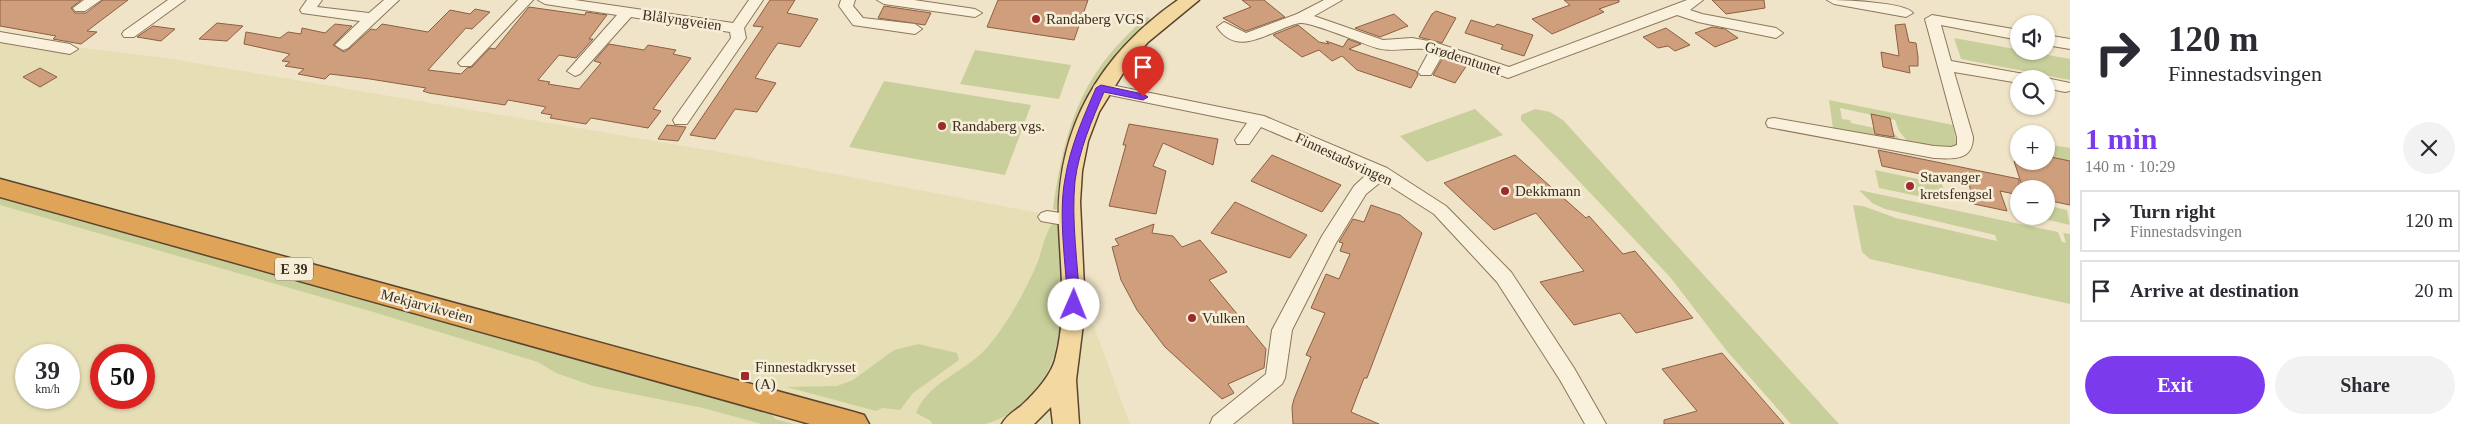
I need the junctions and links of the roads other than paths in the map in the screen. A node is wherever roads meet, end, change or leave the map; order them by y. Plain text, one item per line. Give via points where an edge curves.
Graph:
1 (94, 0) edge
2 (178, 0) edge
3 (315, 0) edge
4 (392, 0) edge
5 (526, 0) edge
6 (545, 0) edge
7 (756, 0) edge
8 (848, 0) edge
9 (884, 0) edge
10 (1189, 0) edge
11 (1335, 0) edge
12 (1696, 0) edge
13 (1834, 0) edge
14 (1164, 6) edge
15 (80, 8) dead end
16 (1677, 10) junction
17 (627, 12) junction
18 (975, 13) dead end
19 (1906, 13) dead end
20 (1302, 17) junction
21 (372, 18) junction
22 (1224, 27) dead end
23 (737, 28) junction
24 (915, 29) dead end
25 (1776, 33) dead end
26 (2010, 33) edge
27 (129, 34) dead end
28 (0, 37) edge
29 (2055, 42) edge
30 (2070, 44) edge
31 (342, 45) dead end
32 (1440, 48) junction
33 (70, 49) dead end
34 (466, 62) dead end
35 (1945, 65) junction
36 (575, 71) dead end
37 (1426, 72) dead end
38 (2010, 77) edge
39 (2055, 85) edge
40 (2066, 87) dead end
41 (1101, 88) junction
42 (681, 120) dead end
43 (1258, 120) junction
44 (1774, 123) dead end
45 (1243, 140) dead end
46 (1381, 172) junction
47 (0, 188) edge
48 (1047, 217) dead end
49 (1069, 220) junction
50 (1064, 367) junction
51 (1220, 423) edge
52 (854, 424) edge
53 (1015, 424) edge
54 (1066, 424) edge
55 (1596, 424) edge

1 - 15 street
2 - 27 street
3 - 21 street via 307,10
4 - 21 street
5 - 34 street
6 - 17 street, Blålyngveien
7 - 23 street, Blålyngveien
8 - 24 street via 846,6 858,22
9 - 18 street
10 - 14 main road
11 - 20 street
12 - 16 street, Grødemtunet
13 - 19 street
14 - 41 main road
16 - 25 street via 1698,18
16 - 32 street, Grødemtunet via 1508,73
17 - 23 street, Blålyngveien
17 - 36 street, Blålyngveien
20 - 22 street via 1247,38 1238,37
20 - 32 street, Grødemtunet via 1382,45 1412,42
21 - 31 street
23 - 42 street, Blålyngveien via 739,38
26 - 35 street via 1932,19
28 - 33 street
29 - 30 street
32 - 37 street
35 - 38 street
35 - 44 street via 1965,137 1965,148 1960,152 1934,152
39 - 40 street
41 - 43 street, Finnestadsvingen
41 - 49 main road via 1074,160
43 - 45 street
43 - 46 street, Finnestadsvingen
46 - 51 street via 1360,190 1324,249 1282,330 1275,378
46 - 55 street, Finnestadsvingen via 1440,210 1504,277
47 - 52 highway, Mekjarvikveien / E 39
48 - 49 street
49 - 50 main road via 1073,320
50 - 53 main road via 1046,398
50 - 54 main road

